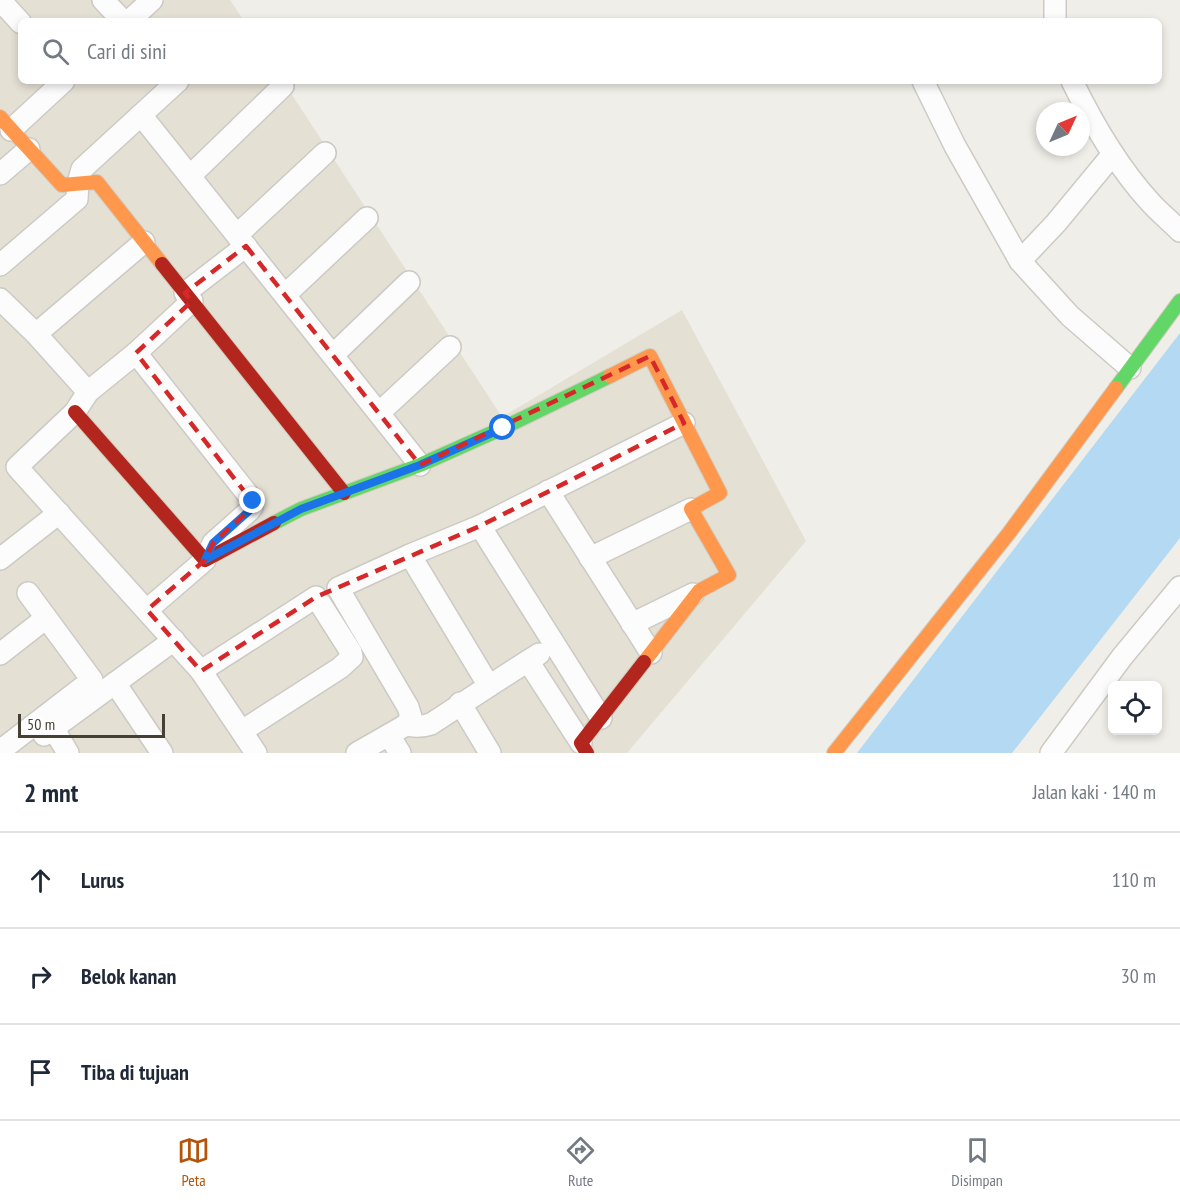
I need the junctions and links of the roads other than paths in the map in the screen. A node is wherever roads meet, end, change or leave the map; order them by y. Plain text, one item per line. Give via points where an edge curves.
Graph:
1 (0, 0) edge
2 (103, 0) edge
3 (152, 0) edge
4 (1055, 0) edge
5 (120, 18) edge
6 (132, 18) edge
7 (1055, 18) edge
8 (18, 20) edge
9 (60, 84) edge
10 (175, 84) edge
11 (924, 84) edge
12 (1073, 84) edge
13 (282, 86) dead end
14 (141, 115) junction
15 (6, 123) edge
16 (29, 149) junction
17 (325, 153) dead end
18 (1113, 154) junction
19 (0, 174) edge
20 (190, 176) junction
21 (78, 183) junction
22 (367, 218) dead end
23 (1180, 231) edge
24 (241, 240) junction
25 (144, 242) junction
26 (1020, 261) junction
27 (0, 266) edge
28 (409, 282) dead end
29 (285, 295) junction
30 (189, 297) junction
31 (0, 299) edge
32 (1180, 301) edge
33 (36, 334) junction
34 (450, 347) dead end
35 (136, 353) junction
36 (333, 355) junction
37 (1130, 368) junction
38 (88, 392) junction
39 (75, 411) junction
40 (379, 413) junction
41 (684, 423) junction
42 (9, 465) edge
43 (420, 465) junction
44 (548, 492) junction
45 (344, 493) junction
46 (691, 509) junction
47 (59, 513) junction
48 (480, 526) junction
49 (411, 555) junction
50 (590, 558) junction
51 (0, 559) edge
52 (205, 560) junction
53 (1180, 587) edge
54 (338, 588) junction
55 (699, 591) junction
56 (28, 592) dead end
57 (316, 597) junction
58 (147, 610) junction
59 (46, 618) junction
60 (632, 624) junction
61 (174, 640) junction
62 (554, 644) junction
63 (651, 653) junction
64 (0, 654) edge
65 (528, 661) junction
66 (201, 671) junction
67 (103, 685) junction
68 (489, 686) junction
69 (460, 703) junction
70 (601, 718) junction
71 (53, 728) junction
72 (398, 730) junction
73 (242, 732) junction
74 (584, 748) edge
75 (0, 751) edge
76 (19, 753) edge
77 (68, 753) edge
78 (162, 753) edge
79 (256, 753) edge
80 (357, 753) edge
81 (400, 753) edge
82 (490, 753) edge
83 (834, 753) edge
84 (1051, 753) edge

1 - 8 street
2 - 5 street
3 - 6 street
4 - 7 street
9 - 15 street
10 - 14 street
11 - 26 street
12 - 18 street
13 - 20 street
14 - 20 street
14 - 21 street via 82,169
15 - 16 street
16 - 19 street
16 - 21 street via 62,185
17 - 24 street
18 - 23 street via 1150,202
18 - 26 street
20 - 24 street
21 - 25 street via 97,182
21 - 27 street via 77,199
22 - 29 street
24 - 29 street
24 - 30 street
25 - 30 street
25 - 33 street
26 - 37 street via 1070,316
28 - 36 street
29 - 36 street
30 - 35 street
30 - 45 street
31 - 33 street
32 - 37 street
33 - 38 street
34 - 40 street
35 - 38 street
35 - 52 street via 253,501 249,511 213,543
36 - 40 street
37 - 83 street via 1009,533
38 - 39 street
39 - 42 street
39 - 52 street
40 - 43 street
41 - 43 street via 650,356
41 - 44 street
41 - 46 street via 720,493
42 - 47 street
43 - 45 street
44 - 48 street
44 - 50 street
45 - 52 street via 301,509
46 - 50 street
46 - 55 street via 729,575
47 - 51 street
47 - 58 street
48 - 49 street
48 - 62 street
49 - 54 street
49 - 68 street
50 - 60 street
52 - 58 street
53 - 84 street
54 - 57 street
54 - 72 street via 408,708 411,717
55 - 60 street
55 - 63 street
56 - 59 street
57 - 66 street
57 - 73 street via 352,657
58 - 61 street
59 - 64 street
59 - 67 street
60 - 63 street
61 - 66 street
61 - 67 street
62 - 65 street
62 - 70 street
63 - 70 street
65 - 68 street
65 - 74 street
66 - 73 street
67 - 71 street
67 - 75 street
67 - 78 street
68 - 69 street
69 - 72 street via 431,724
69 - 82 street
70 - 74 street
71 - 76 street
71 - 77 street
72 - 80 street
72 - 81 street
73 - 79 street

